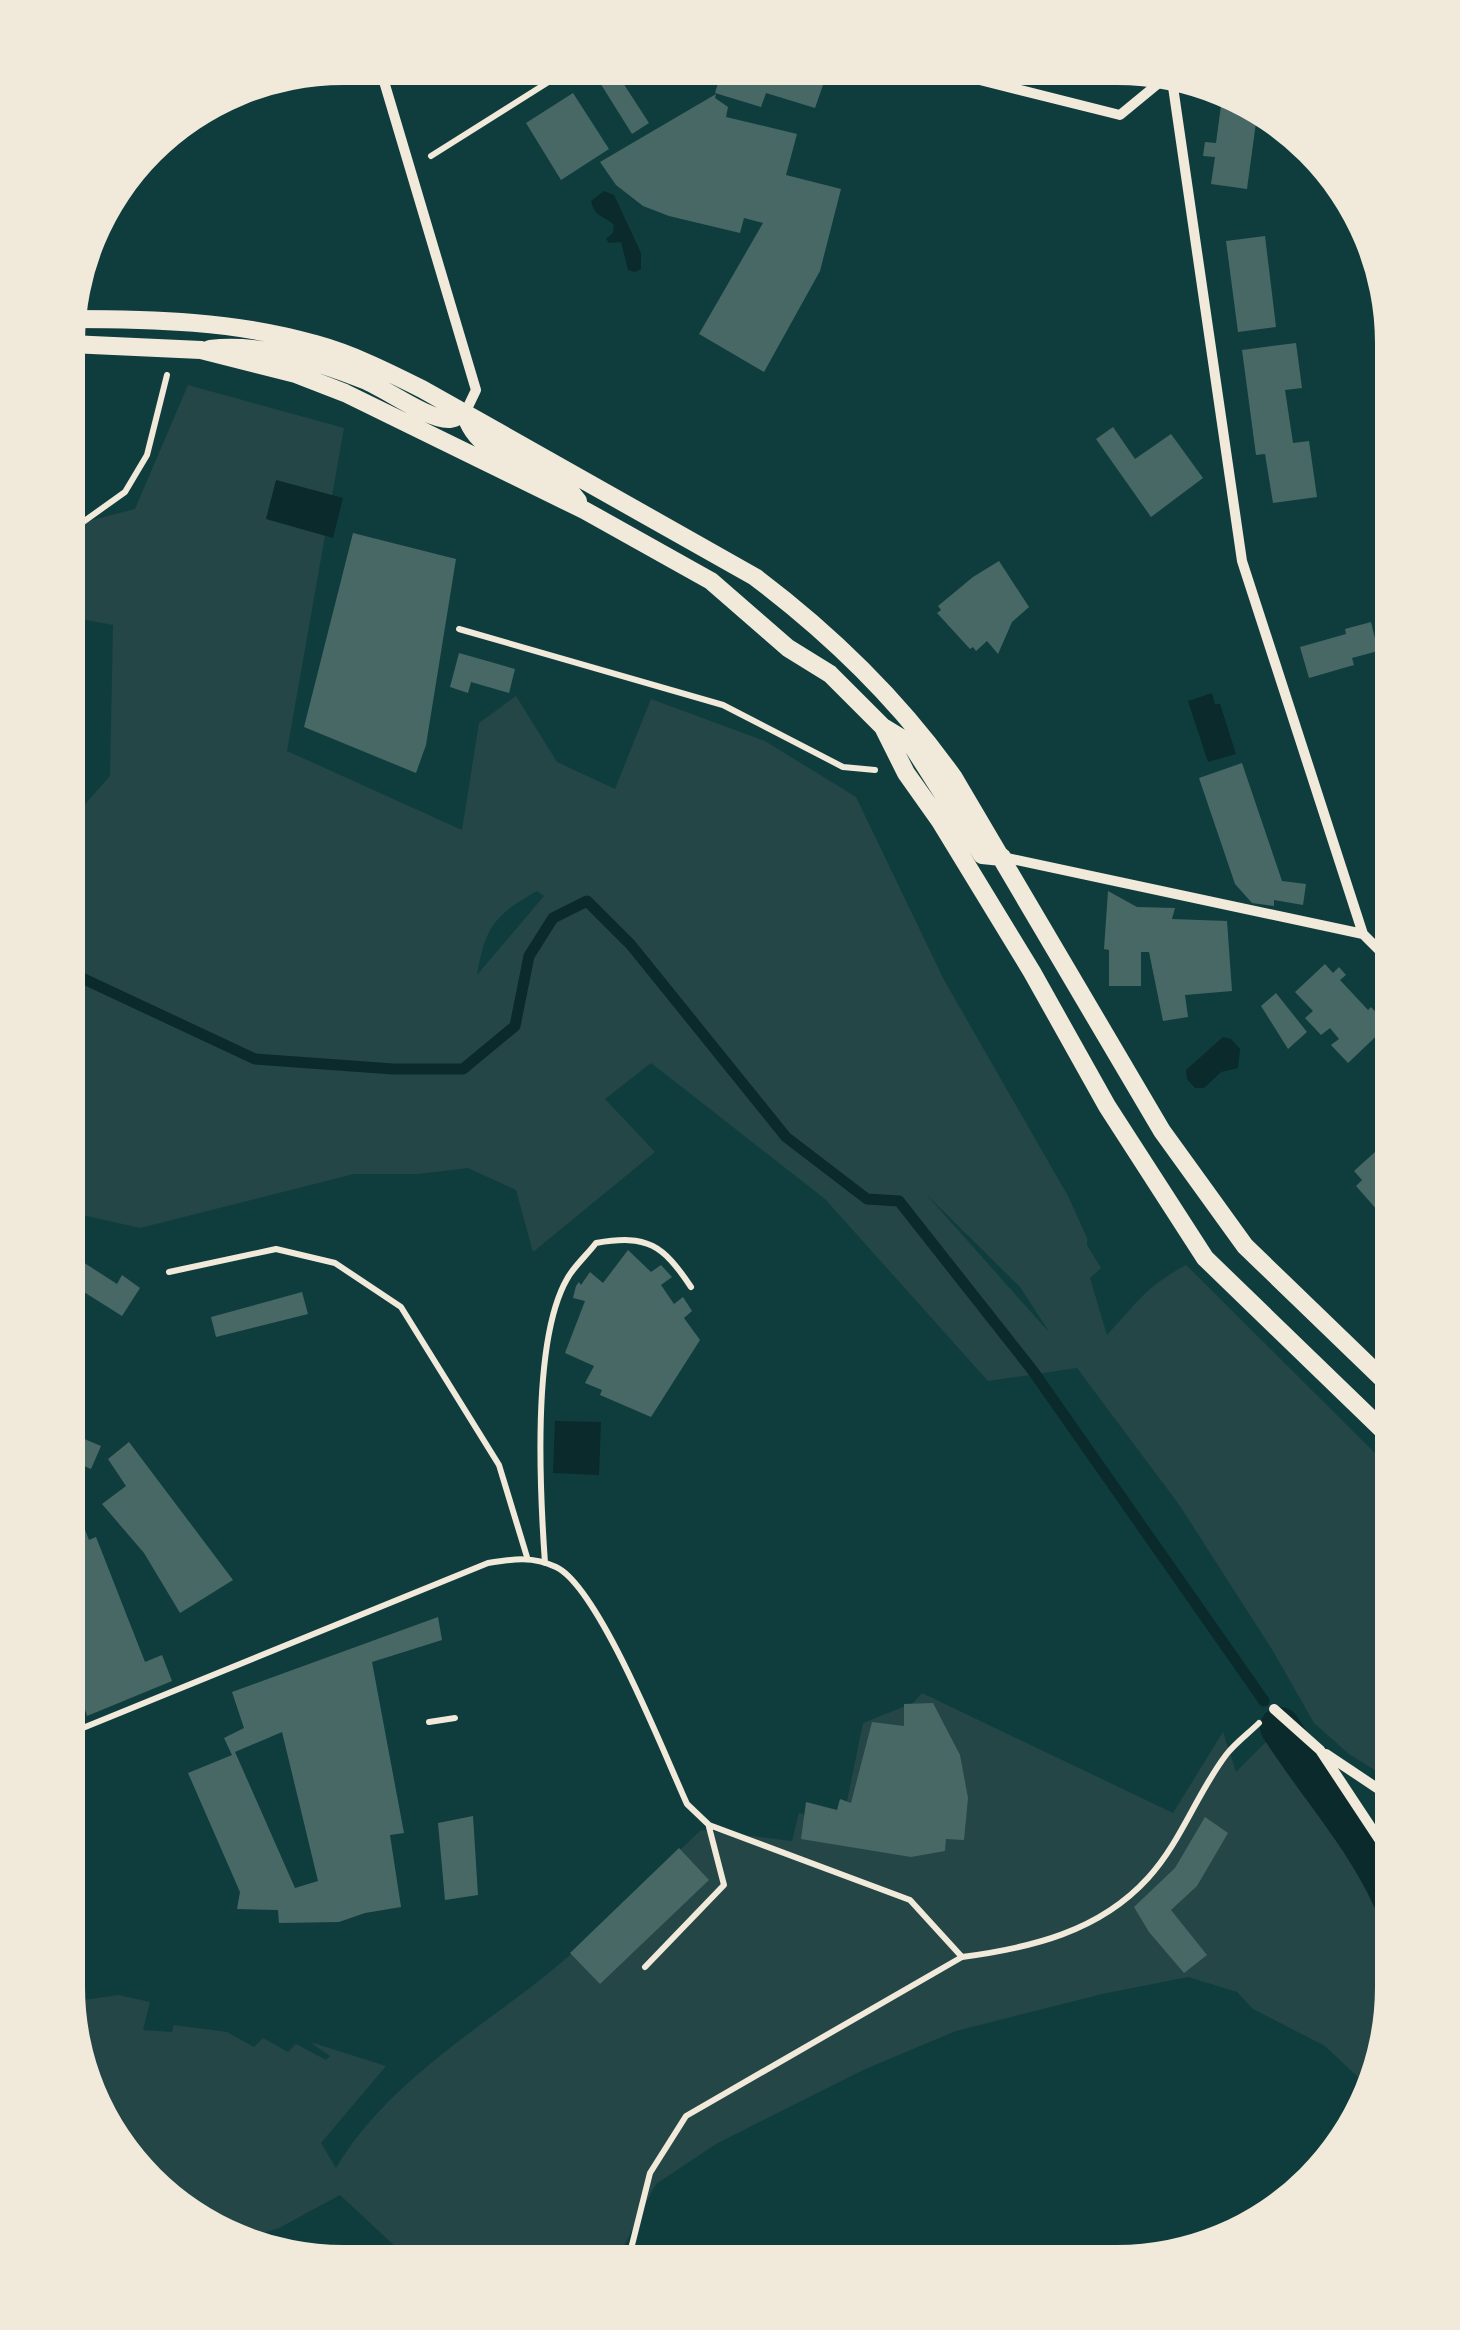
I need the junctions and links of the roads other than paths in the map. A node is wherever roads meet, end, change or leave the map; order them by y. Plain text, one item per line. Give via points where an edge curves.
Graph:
1 (385, 85) edge
2 (1000, 85) edge
3 (1153, 88) edge
4 (1174, 92) edge
5 (86, 320) edge
6 (85, 345) edge
7 (200, 350) junction
8 (465, 413) junction
9 (584, 510) junction
10 (883, 727) junction
11 (1002, 856) junction
12 (1363, 934) junction
13 (1375, 946) edge
14 (1374, 1371) edge
15 (1374, 1422) edge
16 (1274, 1708) road end
17 (1320, 1750) junction
18 (1374, 1786) edge
19 (1374, 1832) edge

1 - 8 street via 476,390
2 - 3 street via 1120,115
4 - 12 street via 1242,561
5 - 8 street via 210,324 317,344
6 - 7 street
7 - 8 street via 234,346 312,362 434,415 449,420
7 - 9 street via 345,393
8 - 9 street via 483,443 573,493
8 - 11 street via 756,578 805,614 922,732
9 - 10 street via 711,581 788,648 830,674
10 - 11 street via 911,744 982,854
10 - 15 street via 1205,1258
11 - 12 street
11 - 14 street via 1192,1176 1245,1246
12 - 13 street
16 - 17 street
17 - 18 street
17 - 19 street

